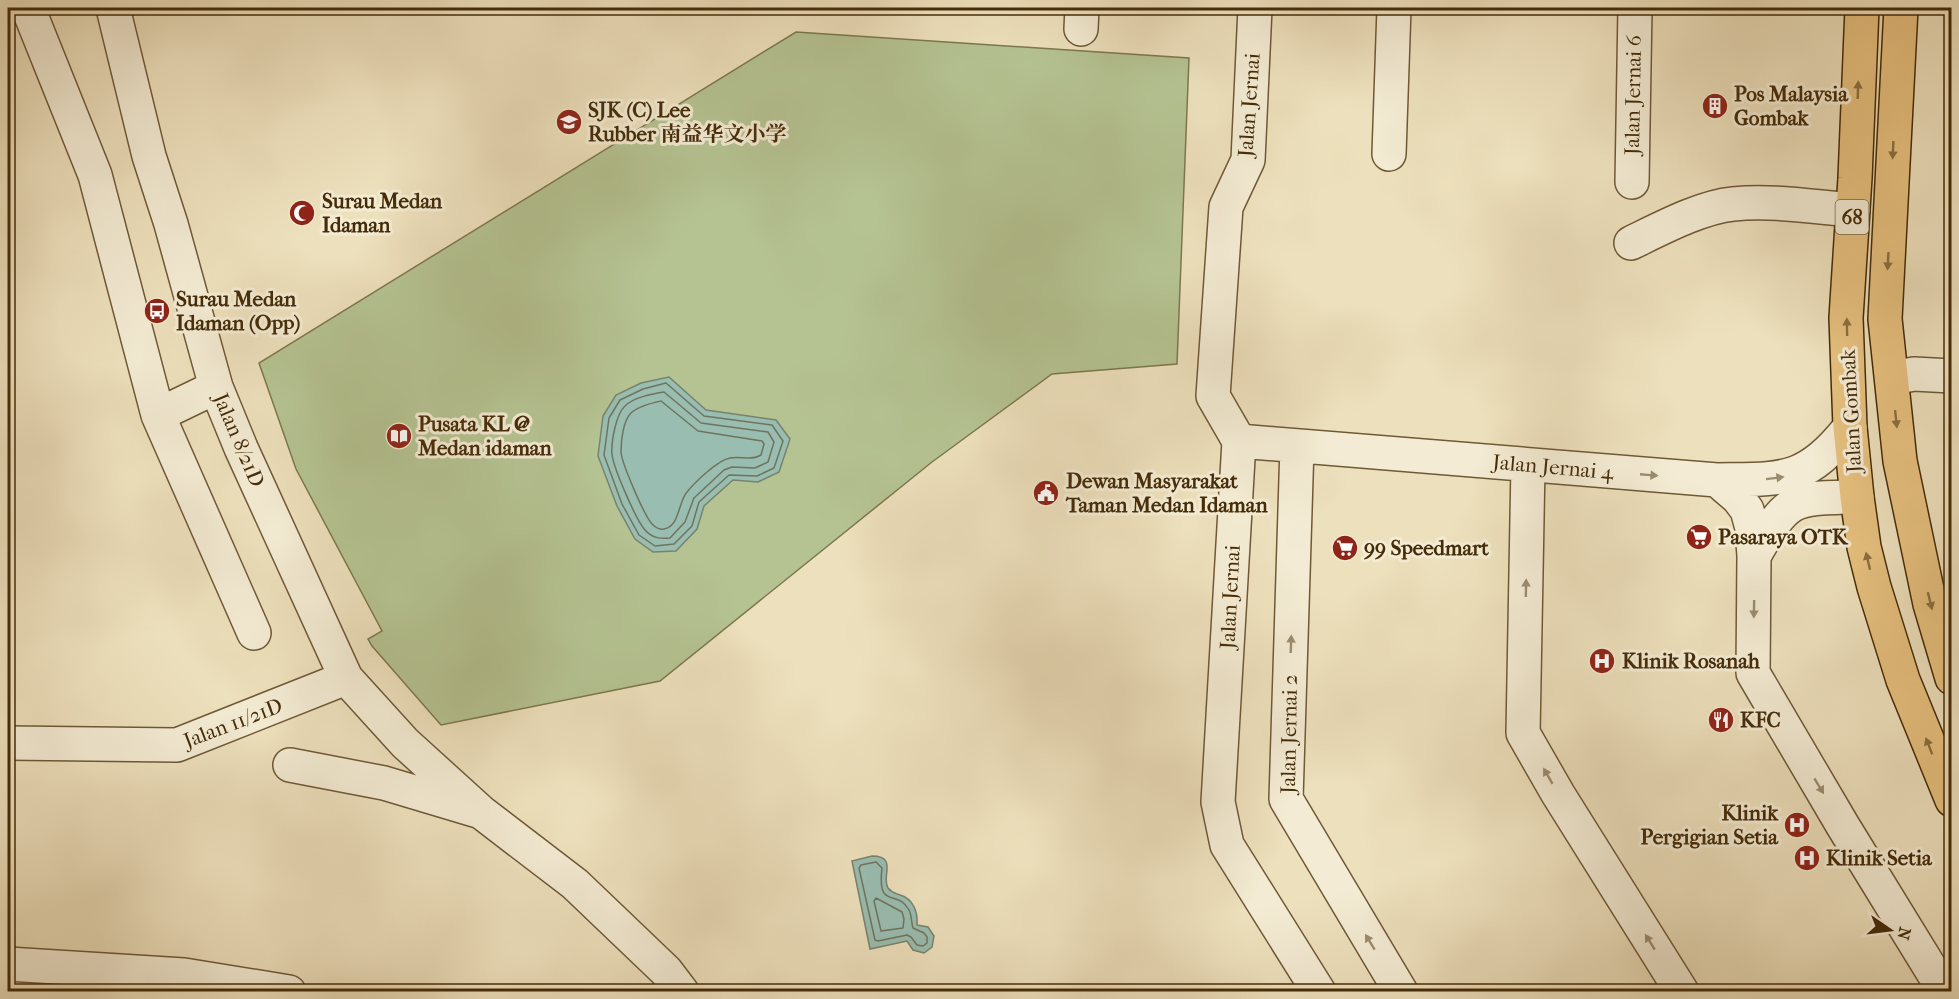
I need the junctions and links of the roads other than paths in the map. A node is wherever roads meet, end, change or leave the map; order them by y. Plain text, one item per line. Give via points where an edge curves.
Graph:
1 (28, 8) edge
2 (113, 8) edge
3 (1255, 8) edge
4 (1394, 8) edge
5 (1635, 8) edge
6 (1862, 8) edge
7 (1901, 8) edge
8 (1389, 154) dead end
9 (1632, 182) dead end
10 (1853, 210) junction
11 (1631, 243) dead end
12 (1885, 319) junction
13 (1952, 376) edge
14 (1892, 378) junction
15 (218, 392) junction
16 (160, 420) junction
17 (1850, 427) junction
18 (1239, 441) junction
19 (1297, 446) junction
20 (1528, 465) junction
21 (1717, 480) junction
22 (1857, 497) junction
23 (1755, 556) junction
24 (254, 633) dead end
25 (346, 678) junction
26 (1952, 678) edge
27 (8, 743) edge
28 (290, 765) dead end
29 (1952, 800) edge
30 (481, 812) junction
31 (8, 964) edge
32 (183, 983) edge
33 (289, 992) edge
34 (682, 992) edge
35 (1319, 992) edge
36 (1401, 992) edge
37 (1682, 992) edge
38 (1945, 992) edge

1 - 16 street via 95,175
2 - 15 street, Jalan 8/21D via 149,156
3 - 18 street, Jalan Jernai via 1248,160 1226,207 1214,396
4 - 8 street
5 - 9 street, Jalan Jernai 6
10 -> 6 main road, Jalan Gombak / 68
7 -> 12 main road, Jalan Gombak / 68
10 - 11 street via 1772,203 1731,204 1690,216
17 -> 10 main road, Jalan Gombak / 68 via 1846,318
12 - 14 main road, Jalan Gombak / 68
12 - 22 main road via 1871,354 1871,466 1866,491
13 - 14 street via 1914,374
14 -> 26 main road, Jalan Gombak / 68 via 1900,461 1930,604
15 - 16 street
15 - 25 street, Jalan 8/21D
16 - 24 street
21 -> 17 street, Jalan Jernai 4 via 1777,479 1794,474 1815,464
17 - 22 main road, Jalan Gombak / 68
18 - 19 street, Jalan Jernai 4
18 - 35 street, Jalan Jernai via 1218,802 1227,845
19 - 20 street, Jalan Jernai 4
36 -> 19 street, Jalan Jernai 2 via 1286,799
20 -> 21 street, Jalan Jernai 4
37 -> 20 street via 1523,733
21 - 23 street via 1747,510
22 - 23 street via 1799,501 1774,522
29 -> 22 main road, Jalan Gombak / 68 via 1903,680 1874,587
23 -> 38 street via 1753,673
25 - 27 street, Jalan 11/21D via 177,745
25 - 30 street, Jalan 8/21D via 405,743
28 - 30 street via 384,783
30 - 34 street, Jalan 8/21D via 575,884 666,971
31 - 32 street
32 - 33 street

